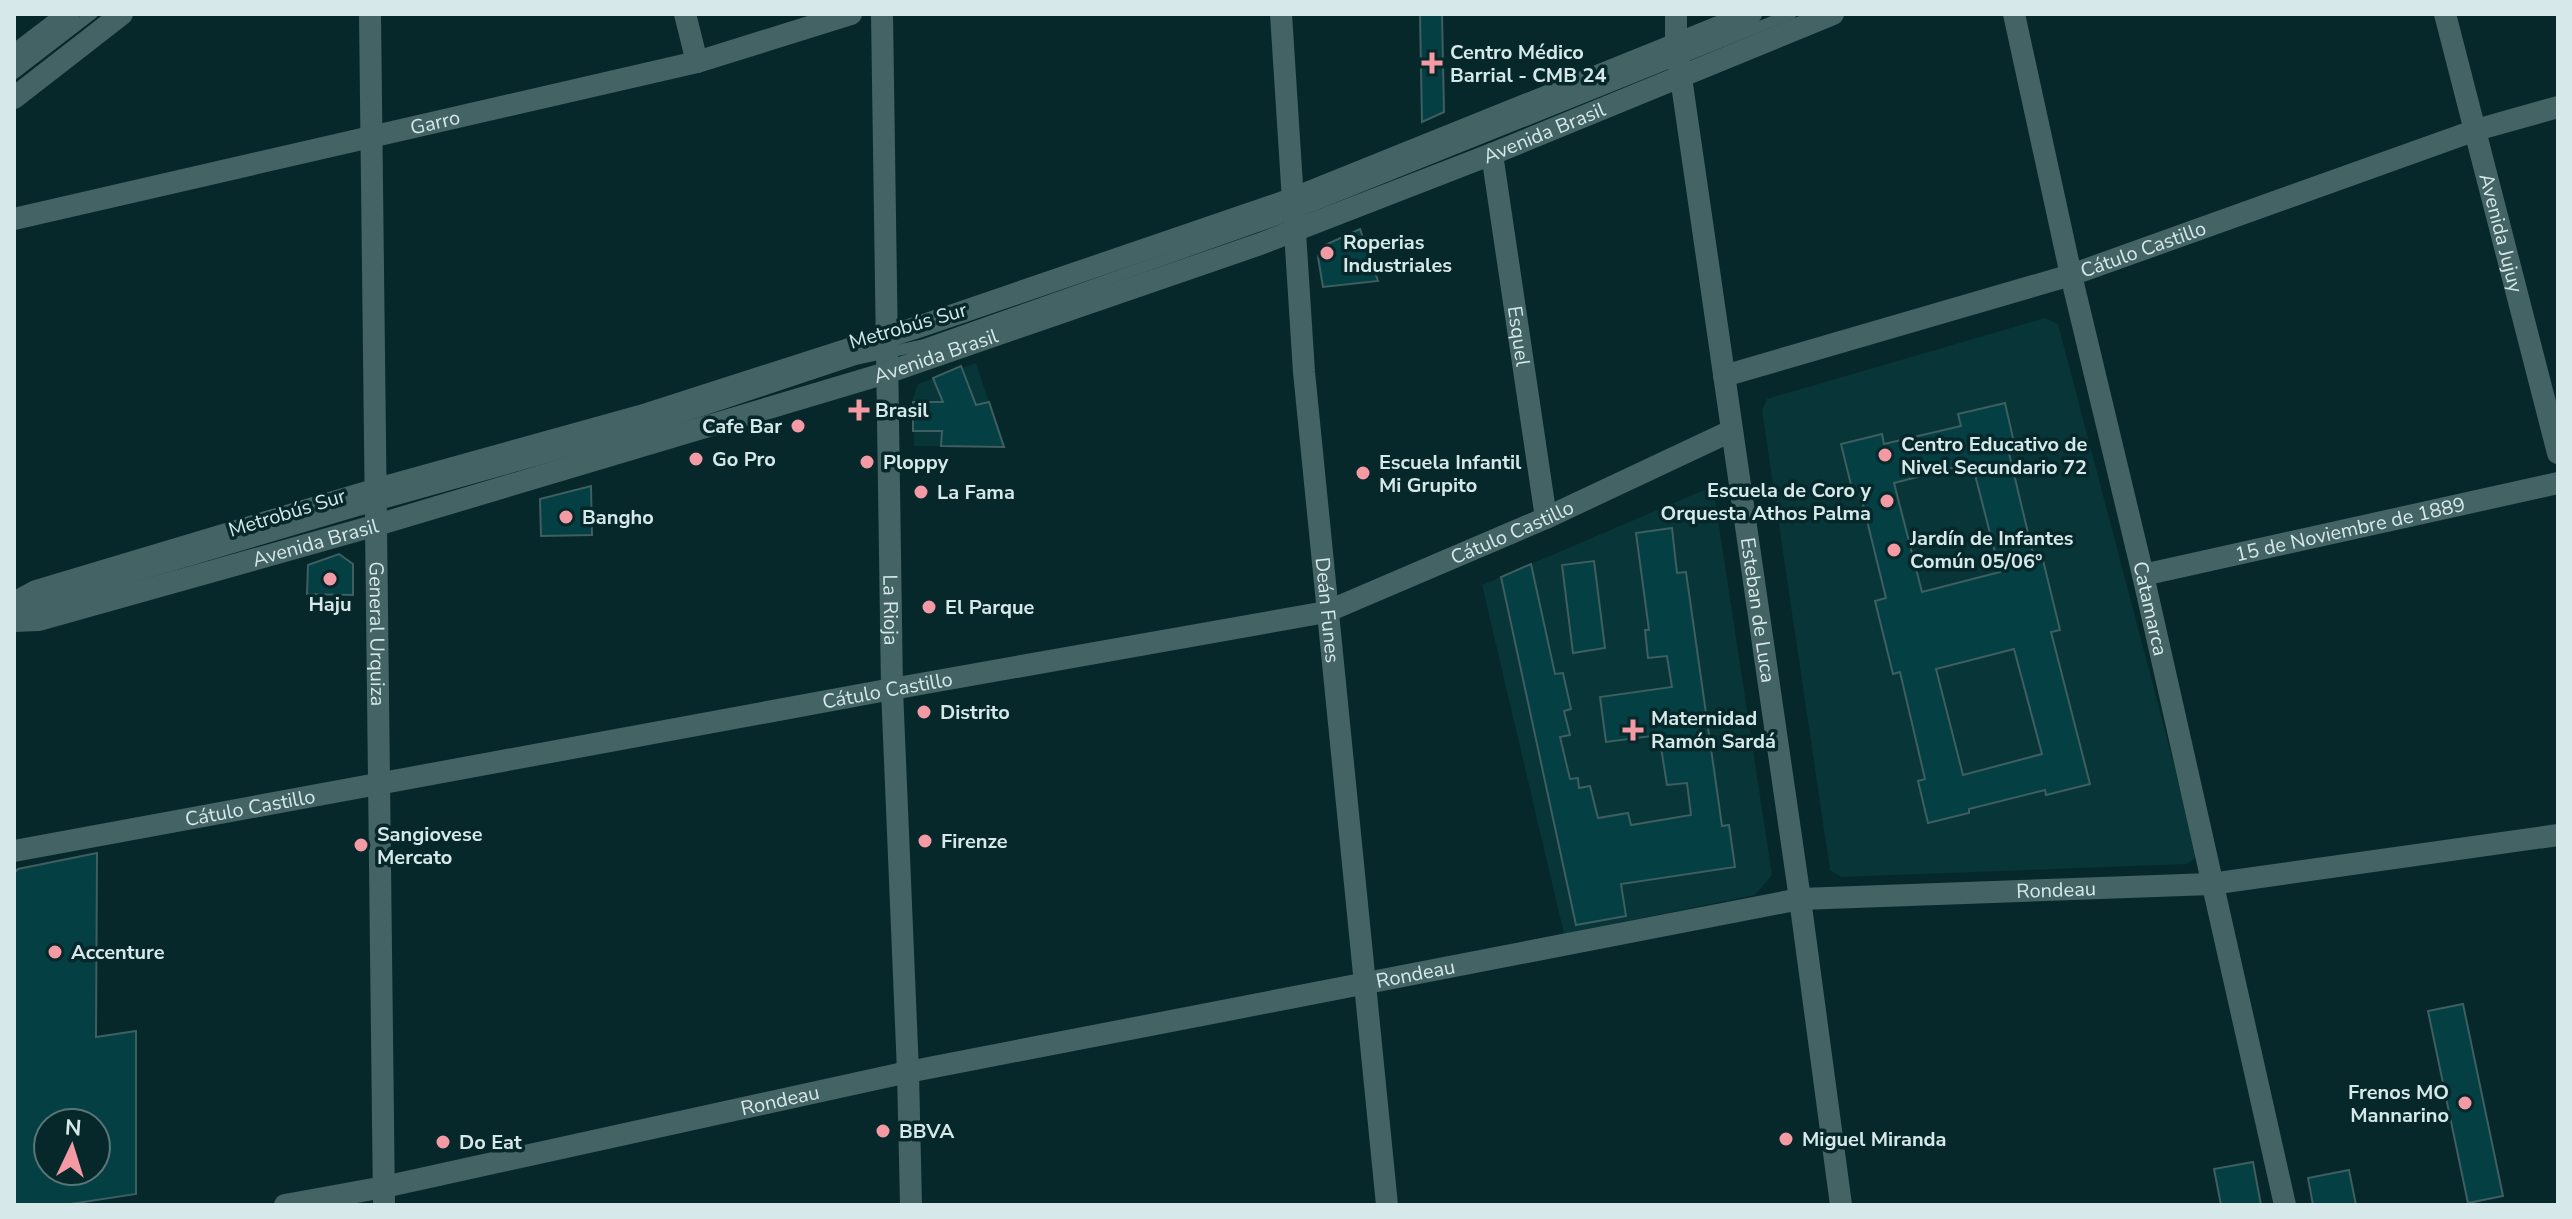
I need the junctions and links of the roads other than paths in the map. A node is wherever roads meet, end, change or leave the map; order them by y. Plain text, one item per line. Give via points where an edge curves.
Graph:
1 (69, 14) edge
2 (92, 14) edge
3 (122, 14) edge
4 (370, 14) edge
5 (685, 14) edge
6 (851, 14) edge
7 (882, 14) edge
8 (1281, 14) edge
9 (1676, 14) edge
10 (1751, 14) edge
11 (1791, 14) edge
12 (1833, 14) edge
13 (2014, 14) edge
14 (2445, 14) edge
15 (14, 56) edge
16 (1679, 59) junction
17 (697, 62) junction
18 (14, 74) edge
19 (14, 98) edge
20 (2558, 107) edge
21 (2476, 130) junction
22 (371, 135) junction
23 (1492, 154) junction
24 (1293, 215) junction
25 (14, 219) edge
26 (2071, 275) junction
27 (886, 354) junction
28 (1724, 376) junction
29 (1731, 431) junction
30 (2558, 453) edge
31 (2558, 483) edge
32 (377, 506) junction
33 (1546, 518) junction
34 (2143, 575) junction
35 (14, 603) edge
36 (14, 612) edge
37 (1326, 612) junction
38 (14, 621) edge
39 (892, 689) junction
40 (380, 784) junction
41 (2558, 835) edge
42 (14, 851) edge
43 (2211, 884) junction
44 (1800, 899) junction
45 (1364, 982) junction
46 (908, 1072) junction
47 (384, 1196) edge
48 (285, 1205) edge
49 (911, 1205) edge
50 (1387, 1205) edge
51 (1841, 1205) edge
52 (2285, 1205) edge

1 - 15 street
2 - 18 lane
3 - 19 street
4 - 22 street, General Urquiza
5 - 17 street
6 - 17 street, Garro
7 - 27 street, La Rioja
8 - 24 street, Deán Funes
9 - 16 street, Esteban de Luca
10 - 16 street, Avenida Brasil
11 - 16 lane
12 - 16 street, Avenida Brasil
13 - 26 street, Catamarca
14 - 21 street, Avenida Jujuy
16 - 23 street, Avenida Brasil
16 - 24 street, Avenida Brasil
16 - 28 street, Esteban de Luca
17 - 22 street, Garro
20 - 21 street, Cátulo Castillo
21 - 26 street, Cátulo Castillo
21 - 30 street, Avenida Jujuy
22 - 25 street, Garro
22 - 32 street, General Urquiza
23 - 24 street, Avenida Brasil
23 - 33 street, Esquel
24 - 27 street, Avenida Brasil
24 - 27 street, Avenida Brasil
24 - 37 street, Deán Funes
26 - 28 street, Cátulo Castillo
26 - 34 street, Catamarca
27 - 32 street, Avenida Brasil
27 - 32 street, Avenida Brasil via 647,414
27 - 39 street, La Rioja
28 - 29 street, Esteban de Luca
29 - 33 street, Cátulo Castillo
29 - 44 street, Esteban de Luca
31 - 34 street, 15 de Noviembre de 1889
32 - 35 street, Avenida Brasil via 36,591
32 - 36 lane, Metrobús Sur
32 - 38 street, Avenida Brasil via 39,620
32 - 40 street, General Urquiza
33 - 37 street, Cátulo Castillo
34 - 43 street, Catamarca
37 - 39 street, Cátulo Castillo
37 - 45 street, Deán Funes
39 - 40 street, Cátulo Castillo
39 - 46 street, La Rioja
40 - 42 street, Cátulo Castillo
40 - 47 street, General Urquiza
41 - 43 street, Rondeau
43 - 44 street, Rondeau
43 - 52 street, Catamarca
44 - 45 street, Rondeau
44 - 51 street, Esteban de Luca
45 - 46 street, Rondeau
45 - 50 street, Deán Funes
46 - 47 street, Rondeau
46 - 49 street, La Rioja
47 - 48 street, Rondeau

